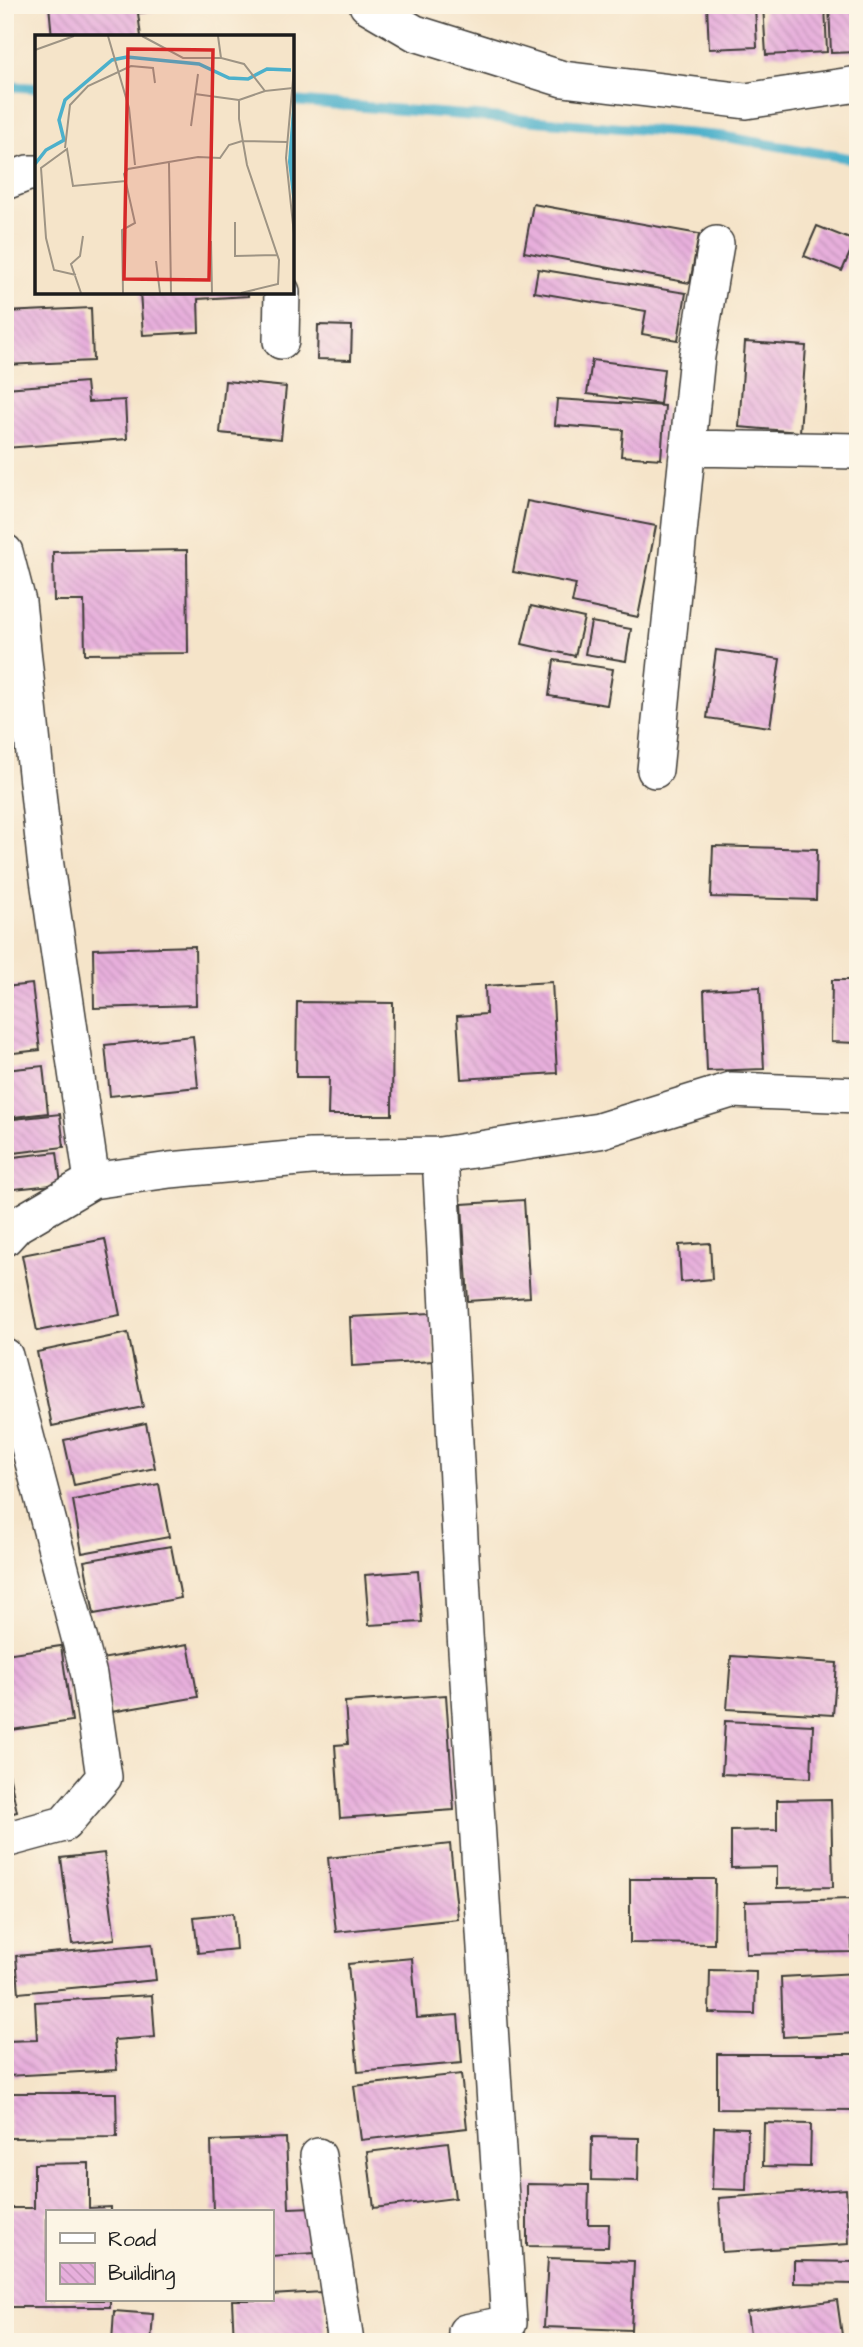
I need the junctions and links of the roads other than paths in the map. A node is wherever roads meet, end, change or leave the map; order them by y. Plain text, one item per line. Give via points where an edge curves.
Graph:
1 (367, 5) edge
2 (858, 84) edge
3 (35, 173) edge
4 (5, 182) edge
5 (716, 244) dead end
6 (282, 294) edge
7 (281, 341) dead end
8 (688, 448) junction
9 (858, 451) edge
10 (5, 552) edge
11 (655, 770) dead end
12 (858, 1095) edge
13 (440, 1156) junction
14 (92, 1181) junction
15 (5, 1238) edge
16 (5, 1356) edge
17 (5, 1840) edge
18 (318, 2156) dead end
19 (346, 2342) edge
20 (467, 2342) edge

1 - 2 street via 415,33 563,79 746,101
3 - 4 street
5 - 8 street via 697,356
6 - 7 street
8 - 9 street
8 - 11 street
10 - 14 street via 18,602 45,859
12 - 13 street via 731,1090 599,1131
13 - 14 street via 311,1157
13 - 20 street via 509,2323 466,2332
14 - 15 street via 17,1225
16 - 17 street via 89,1675 104,1777 64,1824
18 - 19 street

